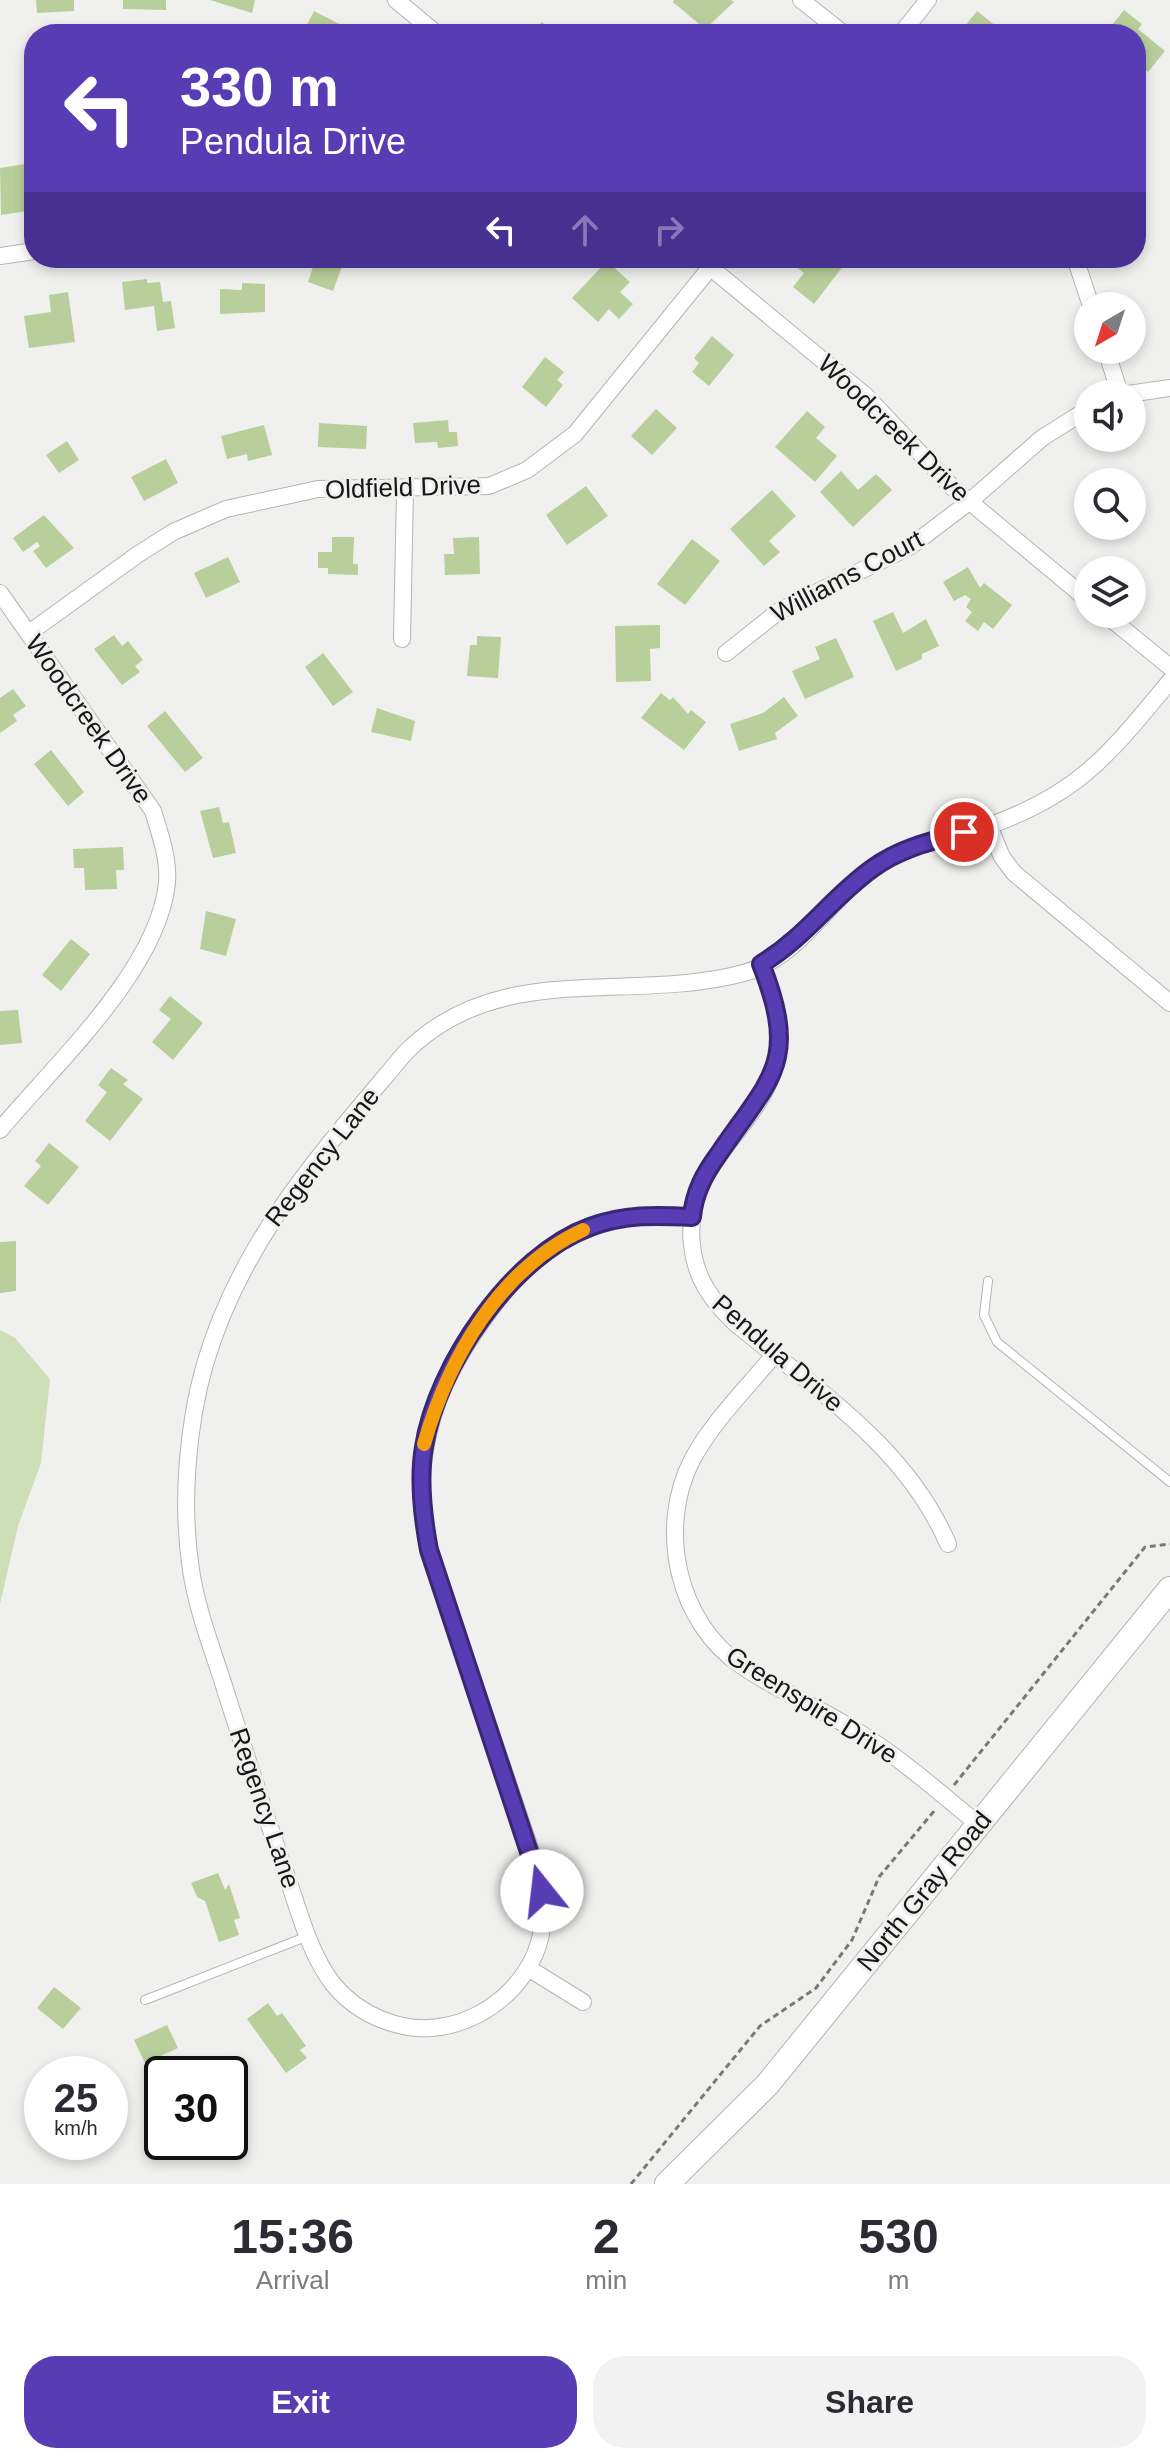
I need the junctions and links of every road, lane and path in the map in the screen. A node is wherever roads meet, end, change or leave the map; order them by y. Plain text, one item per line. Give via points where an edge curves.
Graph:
1 (396, 0) edge
2 (801, 0) edge
3 (928, 0) edge
4 (425, 24) edge
5 (831, 24) edge
6 (909, 24) edge
7 (24, 252) edge
8 (0, 256) edge
9 (704, 268) edge
10 (717, 268) edge
11 (1078, 268) edge
12 (1086, 292) edge
13 (1170, 388) edge
14 (1146, 391) edge
15 (1074, 418) edge
16 (405, 490) junction
17 (969, 502) junction
18 (1074, 588) edge
19 (0, 593) edge
20 (1122, 628) edge
21 (29, 633) junction
22 (402, 639) dead end
23 (726, 653) dead end
24 (1170, 667) edge
25 (1170, 681) edge
26 (989, 826) junction
27 (761, 964) junction
28 (1170, 1003) edge
29 (0, 1129) edge
30 (692, 1217) junction
31 (988, 1281) dead end
32 (774, 1355) junction
33 (1170, 1482) edge
34 (948, 1544) dead end
35 (1170, 1544) edge
36 (1170, 1589) edge
37 (946, 1798) junction
38 (978, 1824) junction
39 (309, 1935) junction
40 (528, 1968) junction
41 (145, 2000) dead end
42 (583, 2002) dead end
43 (631, 2184) edge
44 (667, 2184) edge

1 - 4 street
2 - 5 street
3 - 6 street
7 - 8 street
9 - 16 street, Oldfield Drive via 559,448 527,470 489,486
10 - 17 street, Woodcreek Drive via 866,396
11 - 12 street
13 - 14 street
15 - 17 street, Williams Court via 1042,438
16 - 21 street, Oldfield Drive via 318,489 226,509 173,532
16 - 22 street
17 - 18 street, Woodcreek Drive
17 - 23 street, Williams Court via 911,546 762,621
19 - 21 street, Woodcreek Drive
20 - 24 street
21 - 29 street, Woodcreek Drive via 153,811 167,881 151,942 130,975
25 - 26 street, Regency Lane via 1092,771 1061,794
26 - 27 street, Regency Lane via 915,845 882,862 800,938
26 - 28 street via 1014,873
27 - 30 street, Pendula Drive via 777,1004 773,1072 707,1171
27 - 39 street, Regency Lane via 747,972 692,982 498,996 450,1015 405,1053 274,1214 255,1246 209,1353 195,1411 188,1477 191,1569 259,1796
30 - 32 street, Pendula Drive via 693,1256 706,1291
30 - 40 street via 620,1218 590,1227 535,1259 472,1333 450,1369 424,1447 422,1497 429,1550 542,1891 543,1923
31 - 33 lane via 984,1315 997,1342
32 - 34 street, Pendula Drive via 888,1450 932,1508
32 - 37 street, Greenspire Drive via 709,1434 682,1487 675,1534 685,1591 700,1623 740,1666 860,1733
35 - 37 path via 1145,1547
36 - 38 street, North Gray Road
37 - 38 street, Greenspire Drive
37 - 43 path via 879,1877 852,1940 816,1988 760,2026
38 - 44 street, North Gray Road via 762,2091
39 - 40 street, Regency Lane via 321,1967 347,1997 377,2018 417,2028 451,2025 488,2010
39 - 41 lane
40 - 42 street

